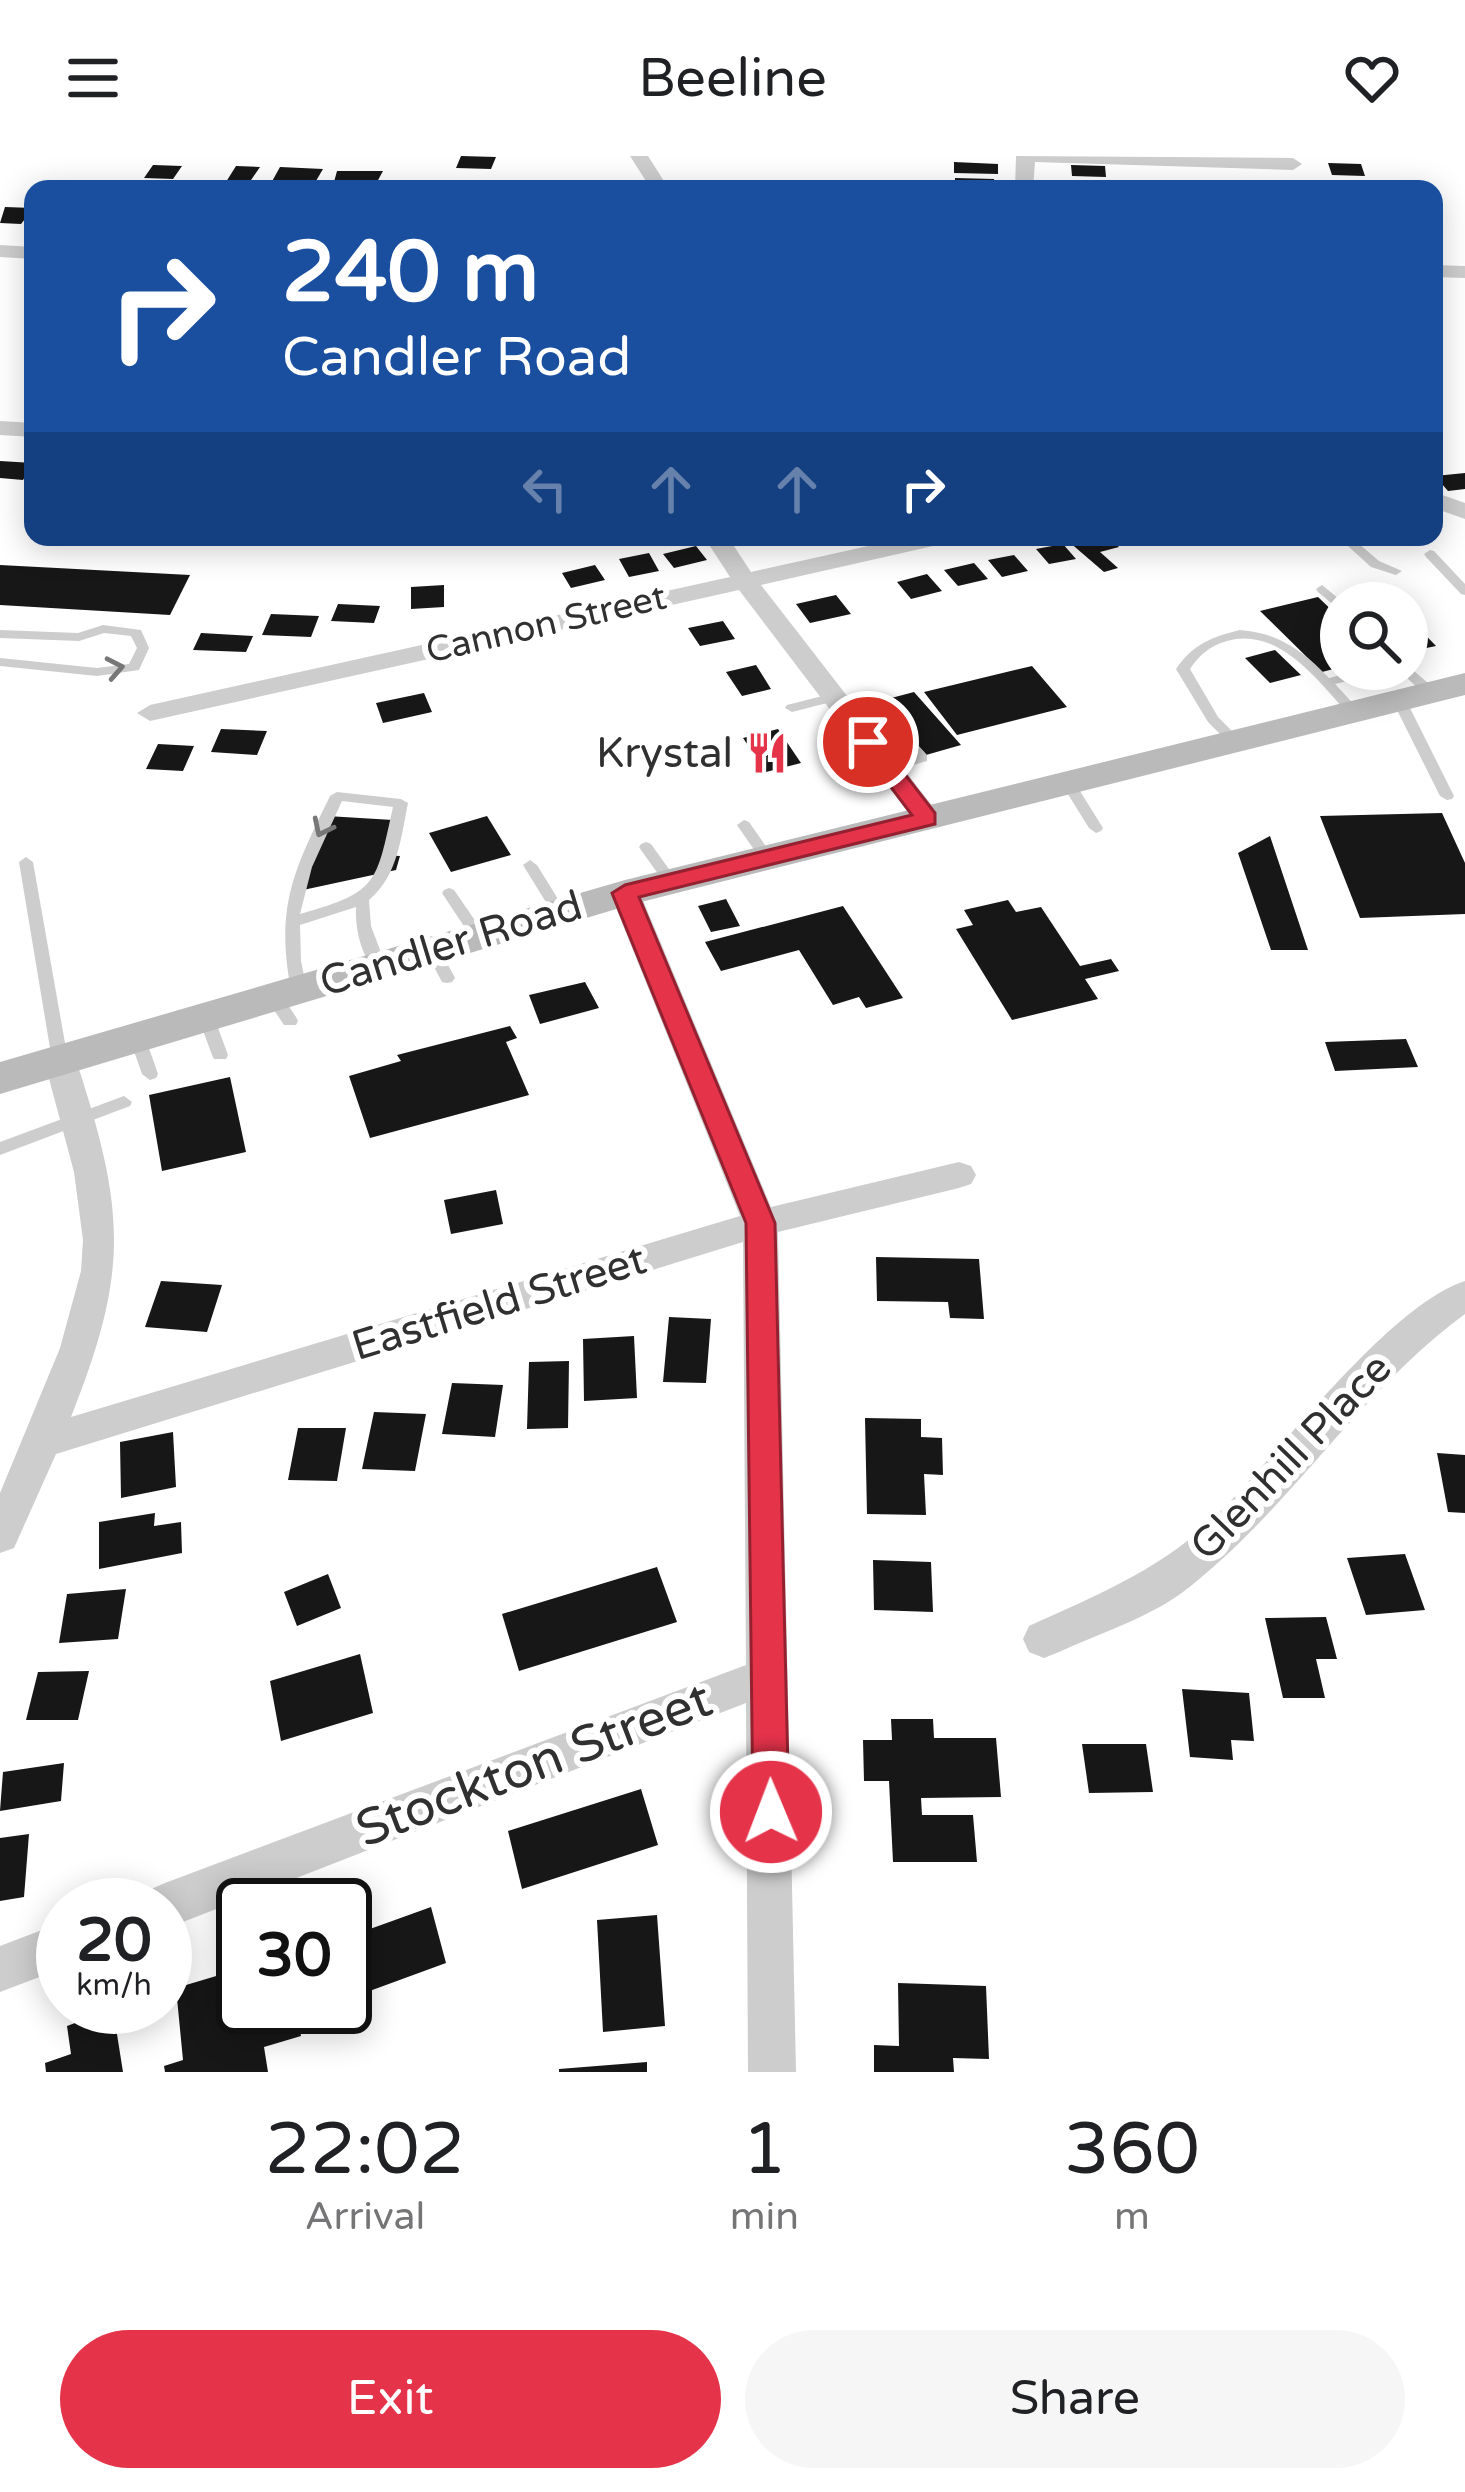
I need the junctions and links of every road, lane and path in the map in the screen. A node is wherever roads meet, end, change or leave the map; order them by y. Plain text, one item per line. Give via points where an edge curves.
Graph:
1 (1026, 156) edge
2 (1293, 160) edge
3 (722, 546) edge
4 (901, 546) edge
5 (1354, 546) edge
6 (1430, 554) dead end
7 (1396, 571) dead end
8 (744, 580) junction
9 (1465, 591) edge
10 (0, 634) edge
11 (0, 662) edge
12 (1320, 679) edge
13 (1429, 684) edge
14 (1332, 690) edge
15 (841, 706) junction
16 (792, 708) dead end
17 (150, 712) dead end
18 (1354, 712) junction
19 (1236, 742) junction
20 (1068, 784) junction
21 (1447, 796) dead end
22 (927, 818) junction
23 (744, 825) dead end
24 (1096, 827) dead end
25 (646, 847) dead end
26 (767, 858) junction
27 (26, 862) dead end
28 (530, 865) dead end
29 (671, 881) junction
30 (449, 893) dead end
31 (625, 893) junction
32 (363, 902) junction
33 (559, 912) junction
34 (291, 922) junction
35 (478, 936) junction
36 (379, 966) junction
37 (287, 1002) junction
38 (60, 1060) junction
39 (0, 1078) edge
40 (124, 1102) dead end
41 (80, 1121) junction
42 (0, 1148) edge
43 (959, 1175) dead end
44 (760, 1223) junction
45 (1465, 1294) edge
46 (43, 1442) junction
47 (0, 1537) edge
48 (1044, 1639) dead end
49 (769, 1675) junction
50 (192, 1896) edge
51 (36, 1955) edge
52 (0, 1969) edge
53 (772, 2072) edge

1 - 2 street
3 - 8 street
4 - 8 street, Cannon Street
5 - 7 lane
6 - 9 lane
8 - 15 street
8 - 17 street, Cannon Street
11 -> 10 lane via 97,672 134,667 143,648 136,633 103,629 79,637
12 - 19 lane via 1276,639 1254,632 1192,653 1184,669 1193,691
13 - 18 main road, Candler Road
13 - 21 lane
14 - 18 lane
15 - 16 lane
15 - 22 street
18 - 19 main road, Candler Road
19 - 20 main road, Candler Road
20 - 22 main road, Candler Road
20 - 24 lane
22 - 26 main road, Candler Road
23 - 26 lane
25 - 29 lane
26 - 29 main road, Candler Road
27 - 38 lane
28 - 33 lane
29 - 31 main road, Candler Road
30 - 35 lane
31 - 33 main road, Candler Road
31 - 44 street
32 - 34 lane
32 -> 34 lane via 383,884 401,802 337,796 301,871
32 - 36 lane
33 - 35 main road, Candler Road
34 - 37 lane
35 - 36 main road, Candler Road via 440,964
36 - 37 main road, Candler Road
37 - 38 main road, Candler Road via 143,1056
38 - 39 main road, Candler Road
38 - 41 street
40 - 41 lane
41 - 42 lane
41 - 46 street via 101,1244 90,1308
43 - 44 street, Eastfield Street
44 - 46 street, Eastfield Street
44 - 49 street
45 - 48 street, Glenhill Place via 1408,1336 1209,1546 1164,1583
46 - 47 street
49 - 50 street, Stockton Street
49 - 53 street
51 - 52 street

